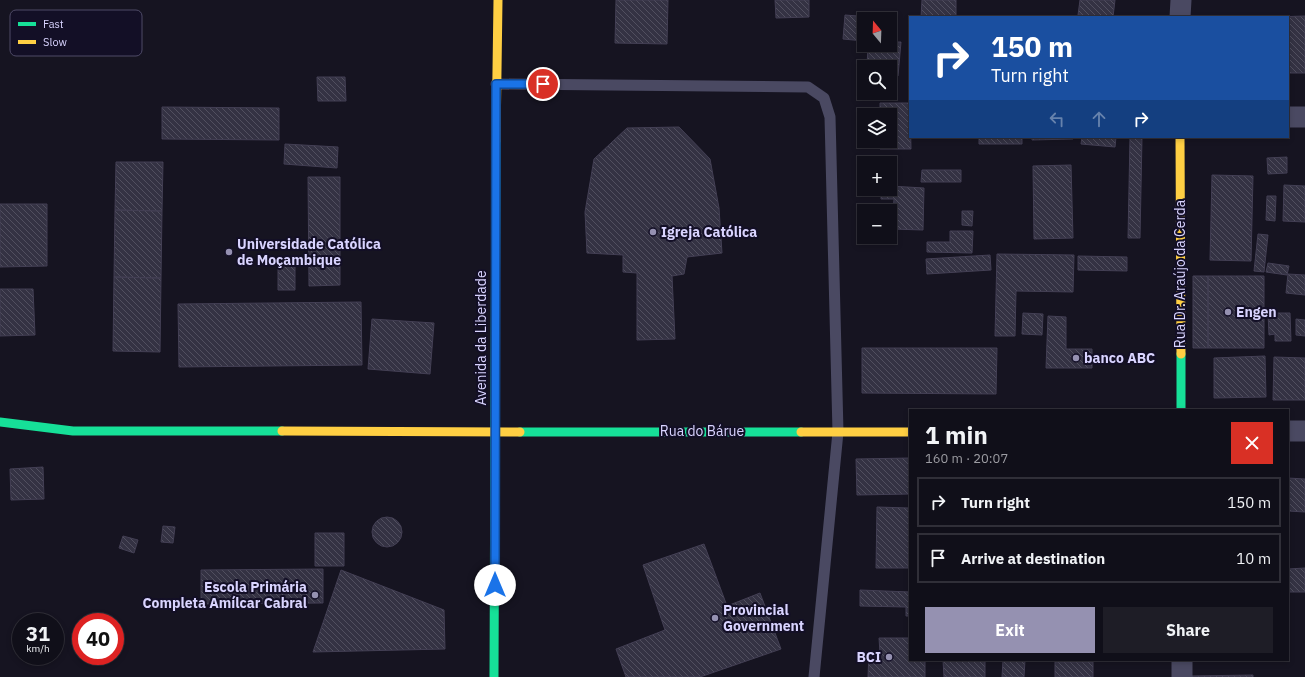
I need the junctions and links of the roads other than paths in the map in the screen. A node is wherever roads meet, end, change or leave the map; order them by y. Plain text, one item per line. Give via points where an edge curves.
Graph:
1 (498, 0) edge
2 (1180, 0) edge
3 (1180, 16) edge
4 (496, 84) junction
5 (1289, 117) edge
6 (1305, 117) edge
7 (1180, 138) edge
8 (1181, 409) edge
9 (0, 422) edge
10 (495, 431) junction
11 (1289, 431) edge
12 (1305, 431) edge
13 (838, 432) junction
14 (909, 432) edge
15 (1182, 661) edge
16 (494, 677) edge
17 (814, 677) edge
18 (1182, 677) edge

1 - 4 street, Avenida da Liberdade
2 - 3 street
4 - 10 street, Avenida da Liberdade
4 - 13 lane via 808,87 824,98 830,117
5 - 6 street
7 - 8 street, Rua Dr. Araújo da Cerda
9 - 10 street, Rua do Bárue via 72,431
10 - 13 street, Rua do Bárue
10 - 16 street, Avenida da Liberdade
11 - 12 street
13 - 14 street, Rua do Bárue
13 - 17 lane
15 - 18 street

